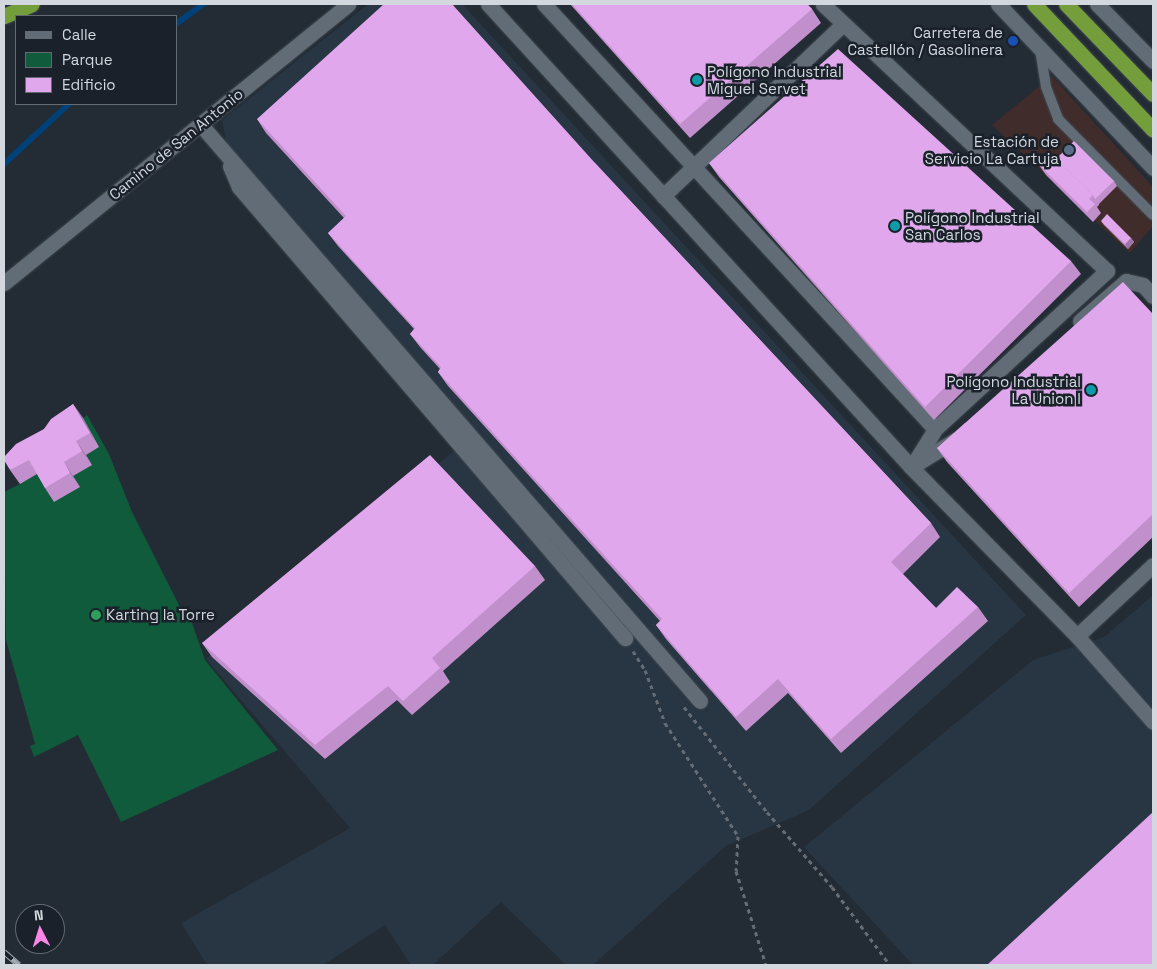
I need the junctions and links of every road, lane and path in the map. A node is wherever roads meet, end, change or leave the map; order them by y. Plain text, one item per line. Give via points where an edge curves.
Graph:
1 (32, 4) edge
2 (348, 4) edge
3 (488, 4) edge
4 (544, 4) edge
5 (823, 4) edge
6 (998, 4) edge
7 (1034, 4) edge
8 (1066, 4) edge
9 (1097, 4) edge
10 (4, 16) edge
11 (842, 25) junction
12 (1040, 49) junction
13 (1153, 61) edge
14 (1153, 94) edge
15 (201, 125) junction
16 (1153, 130) edge
17 (223, 151) junction
18 (693, 165) junction
19 (1153, 168) edge
20 (664, 196) junction
21 (1153, 215) edge
22 (4, 283) edge
23 (1153, 296) edge
24 (1070, 331) edge
25 (936, 429) junction
26 (965, 430) edge
27 (911, 467) junction
28 (1153, 565) edge
29 (1077, 636) junction
30 (625, 638) joint
31 (700, 701) dead end
32 (683, 702) dead end
33 (1153, 722) edge
34 (766, 965) edge
35 (890, 965) edge

1 - 10 highway
2 - 15 street, Camino de San Antonio
3 - 20 street
4 - 18 street
5 - 11 street
6 - 12 street
7 - 16 highway
8 - 14 highway
9 - 13 street
11 - 18 street
11 - 25 street via 1107,271
12 - 19 street
12 - 21 lane via 1046,88 1058,119
15 - 17 street
15 - 22 street, Camino de San Antonio
17 - 30 street via 239,187
17 - 31 street
18 - 20 street
18 - 25 street
20 - 27 street
23 - 24 street via 1143,285 1126,282
25 - 27 street
26 - 27 street via 951,443
27 - 29 street
28 - 29 street
29 - 33 street
30 - 34 path via 645,670 665,723 738,836 736,871
32 - 35 path via 684,711 832,887

